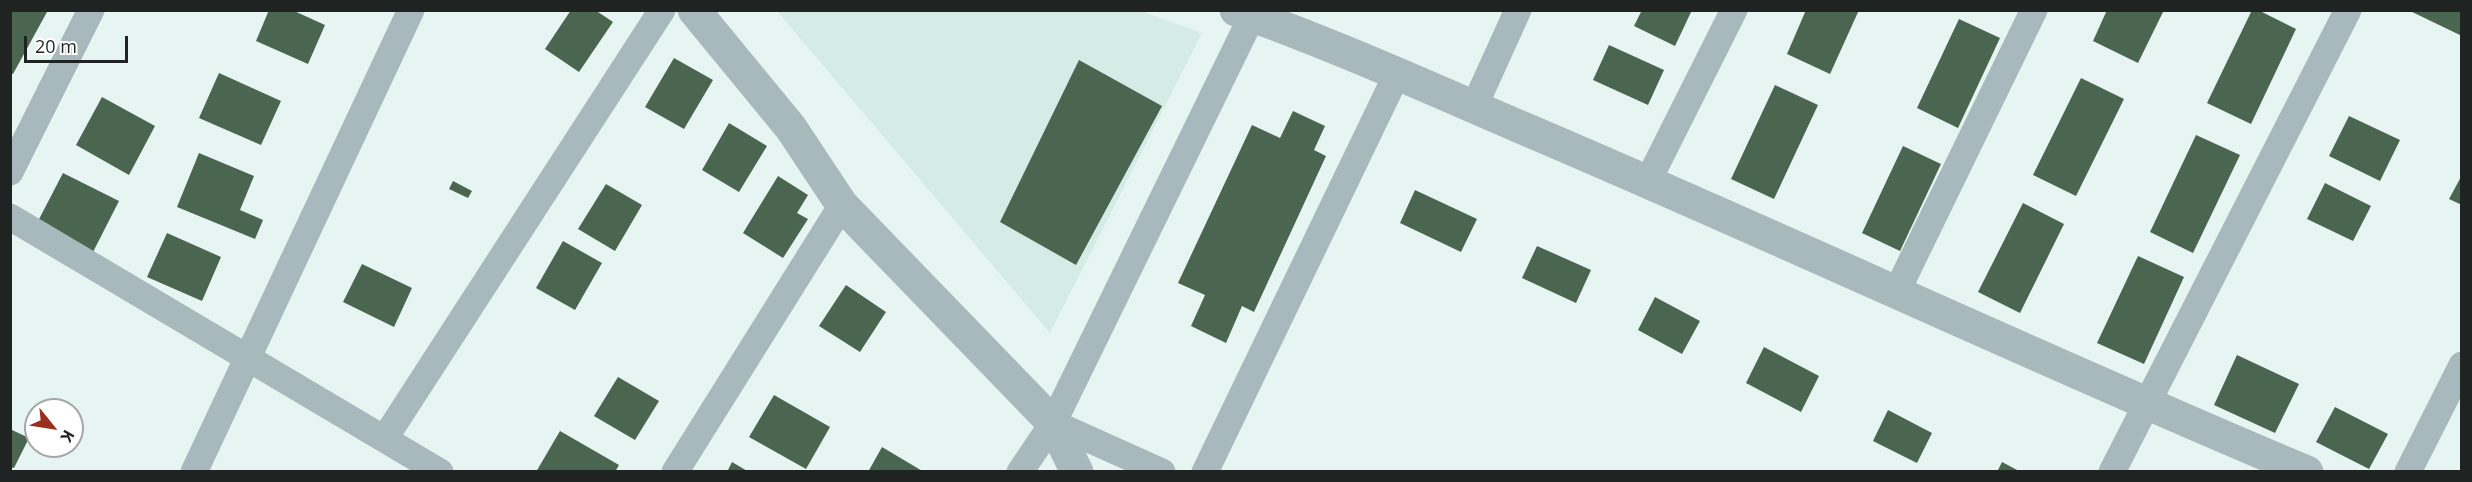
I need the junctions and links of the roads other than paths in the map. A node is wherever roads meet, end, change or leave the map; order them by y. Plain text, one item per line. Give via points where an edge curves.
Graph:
1 (91, 10) edge
2 (411, 10) edge
3 (662, 10) edge
4 (694, 10) edge
5 (1518, 10) edge
6 (1734, 10) edge
7 (2034, 10) edge
8 (2348, 10) edge
9 (1248, 12) edge
10 (1397, 74) junction
11 (1474, 107) junction
12 (10, 172) edge
13 (1648, 181) junction
14 (842, 205) junction
15 (10, 217) edge
16 (1898, 291) junction
17 (249, 359) junction
18 (2462, 365) edge
19 (2145, 404) junction
20 (1053, 423) junction
21 (385, 438) junction
22 (194, 471) edge
23 (440, 471) edge
24 (675, 471) edge
25 (1020, 471) edge
26 (1077, 471) edge
27 (1162, 471) edge
28 (1205, 471) edge
29 (2112, 471) edge
30 (2307, 471) edge
31 (2408, 471) edge

1 - 12 street
2 - 17 street
3 - 21 street
4 - 14 street via 791,128
5 - 11 street
6 - 13 street
7 - 16 street
8 - 19 street
9 - 10 street
9 - 20 street
10 - 11 street
10 - 28 street
11 - 13 street
13 - 16 street
14 - 20 street
14 - 24 street
15 - 17 street
16 - 19 street
17 - 21 street
17 - 22 street
18 - 31 street
19 - 29 street
19 - 30 street
20 - 25 street
20 - 26 street
20 - 27 street
21 - 23 street

